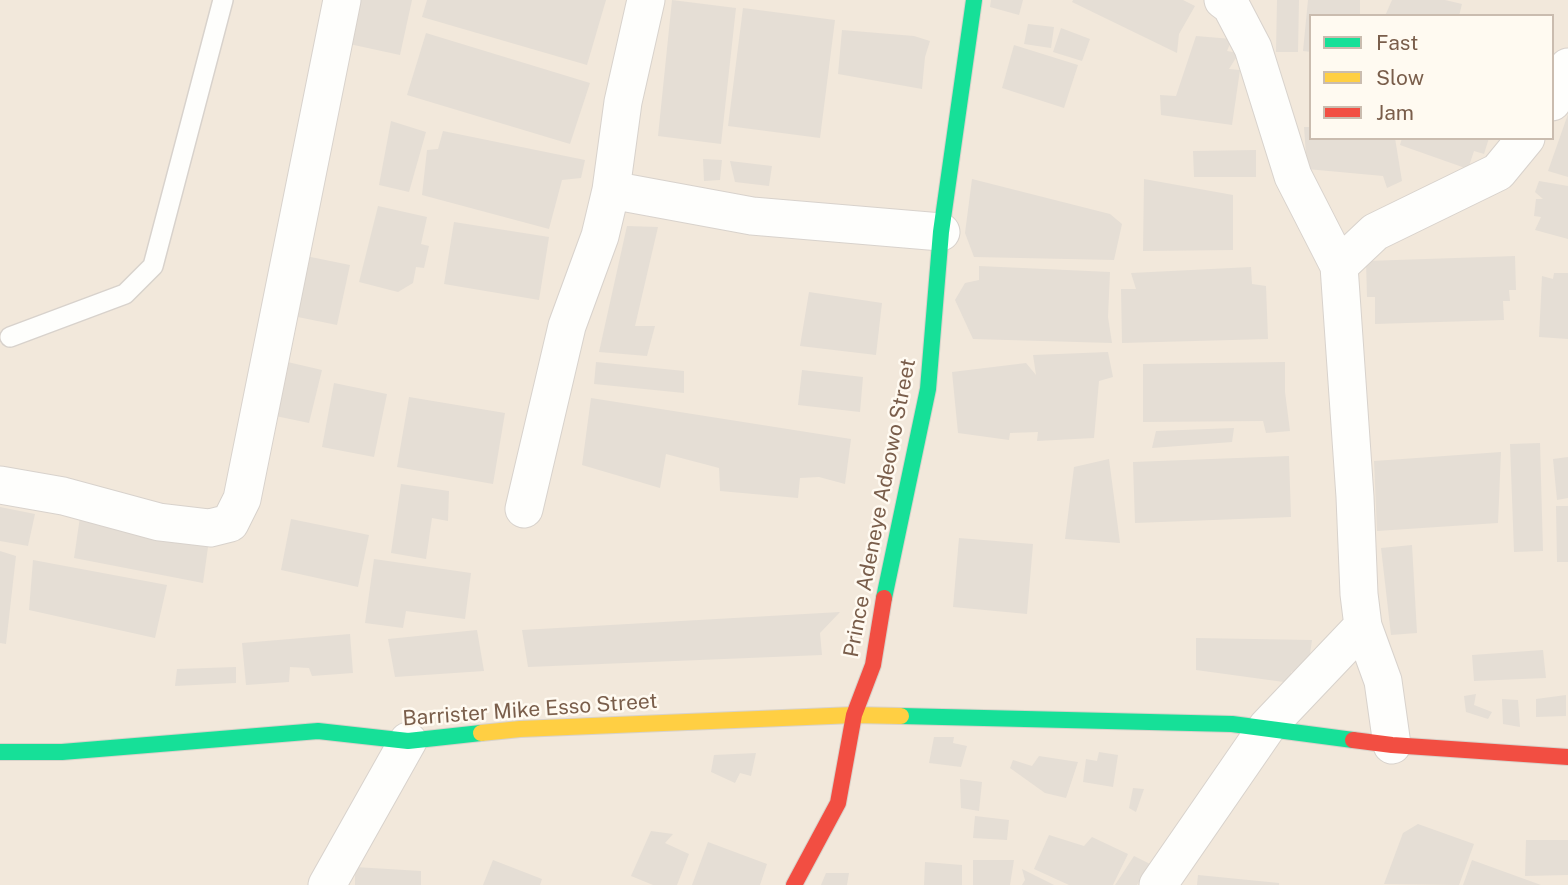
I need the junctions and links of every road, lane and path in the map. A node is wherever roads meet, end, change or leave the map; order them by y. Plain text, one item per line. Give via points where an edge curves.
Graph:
1 (223, 0) edge
2 (342, 0) edge
3 (646, 0) edge
4 (974, 0) edge
5 (1223, 0) edge
6 (1568, 67) edge
7 (1554, 98) edge
8 (1524, 140) edge
9 (611, 190) junction
10 (942, 232) junction
11 (1339, 266) junction
12 (10, 337) dead end
13 (0, 485) edge
14 (524, 509) dead end
15 (1363, 626) junction
16 (854, 715) junction
17 (1267, 727) junction
18 (408, 741) junction
19 (1392, 745) junction
20 (0, 752) edge
21 (1568, 757) edge
22 (327, 885) edge
23 (794, 885) edge
24 (1158, 885) edge

1 - 12 lane via 153,266 125,294
2 - 13 street via 242,499 230,523 210,528 159,522 63,496
3 - 9 street via 623,102
4 - 10 street, Prince Adeneye Adeowo Street
5 - 11 street via 1231,6 1253,48 1293,176
6 - 7 street
8 - 11 street via 1498,172 1375,232
9 - 10 street via 752,216
9 - 14 street via 600,236 567,326
10 - 16 street, Prince Adeneye Adeowo Street via 928,389 873,665
11 - 15 street
15 - 17 street
15 - 19 street via 1383,681
16 - 17 street, Barrister Mike Esso Street
16 - 18 street, Barrister Mike Esso Street via 520,729
16 - 23 street, Prince Adeneye Adeowo Street via 838,803
17 - 19 street, Barrister Mike Esso Street
17 - 24 street
18 - 20 street, Barrister Mike Esso Street via 318,731 62,752
18 - 22 street
19 - 21 street, Barrister Mike Esso Street

